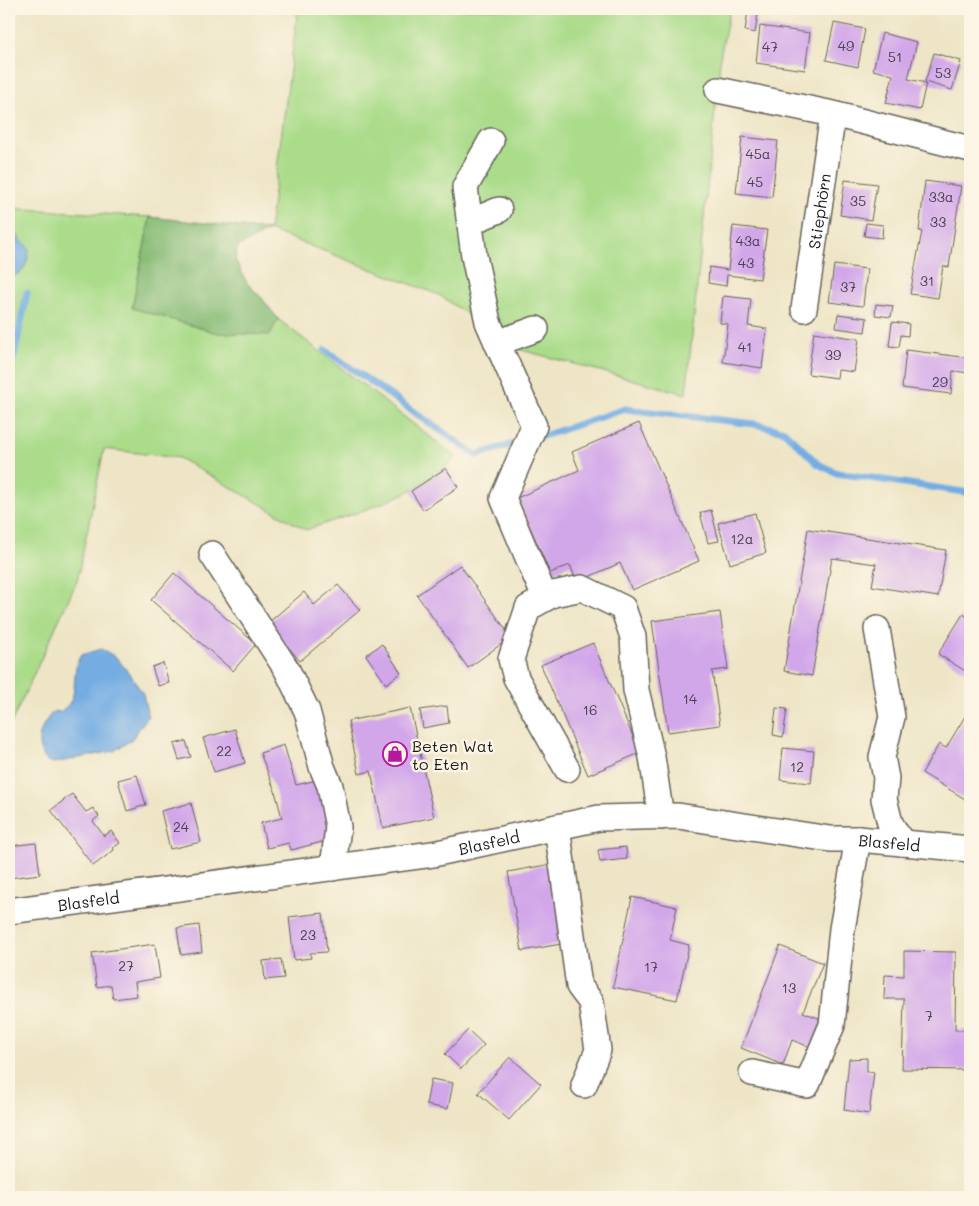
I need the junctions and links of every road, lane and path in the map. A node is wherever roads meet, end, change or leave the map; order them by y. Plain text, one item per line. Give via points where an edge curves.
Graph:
1 (718, 90) dead end
2 (833, 114) junction
3 (491, 141) dead end
4 (970, 149) edge
5 (499, 210) dead end
6 (470, 222) junction
7 (804, 309) dead end
8 (536, 329) dead end
9 (498, 343) junction
10 (212, 554) dead end
11 (546, 598) junction
12 (877, 629) dead end
13 (567, 769) dead end
14 (661, 817) junction
15 (557, 827) junction
16 (858, 839) junction
17 (902, 843) junction
18 (970, 849) edge
19 (333, 868) junction
20 (9, 911) edge
21 (752, 1072) dead end
22 (584, 1085) dead end

1 - 2 street
2 - 4 street
2 - 7 street, Stiephörn
3 - 6 street via 465,187
5 - 6 street
6 - 9 street via 488,322
8 - 9 street
9 - 11 street via 534,426 503,498
10 - 19 street via 287,670 307,711 330,786 338,827
11 - 13 street via 528,608 510,659 516,678
11 - 14 street via 582,588 623,608 633,638 636,690 652,757
12 - 17 street via 892,717 882,757 886,778 884,799 890,823
14 - 15 street, Blasfeld via 599,818
14 - 16 street, Blasfeld via 678,816 830,839
15 - 19 street, Blasfeld via 433,854
15 - 22 street via 579,986 591,1002 596,1030 598,1050
16 - 17 street, Blasfeld
16 - 21 street via 842,929 832,1025 808,1085
17 - 18 street, Blasfeld
19 - 20 street, Blasfeld

